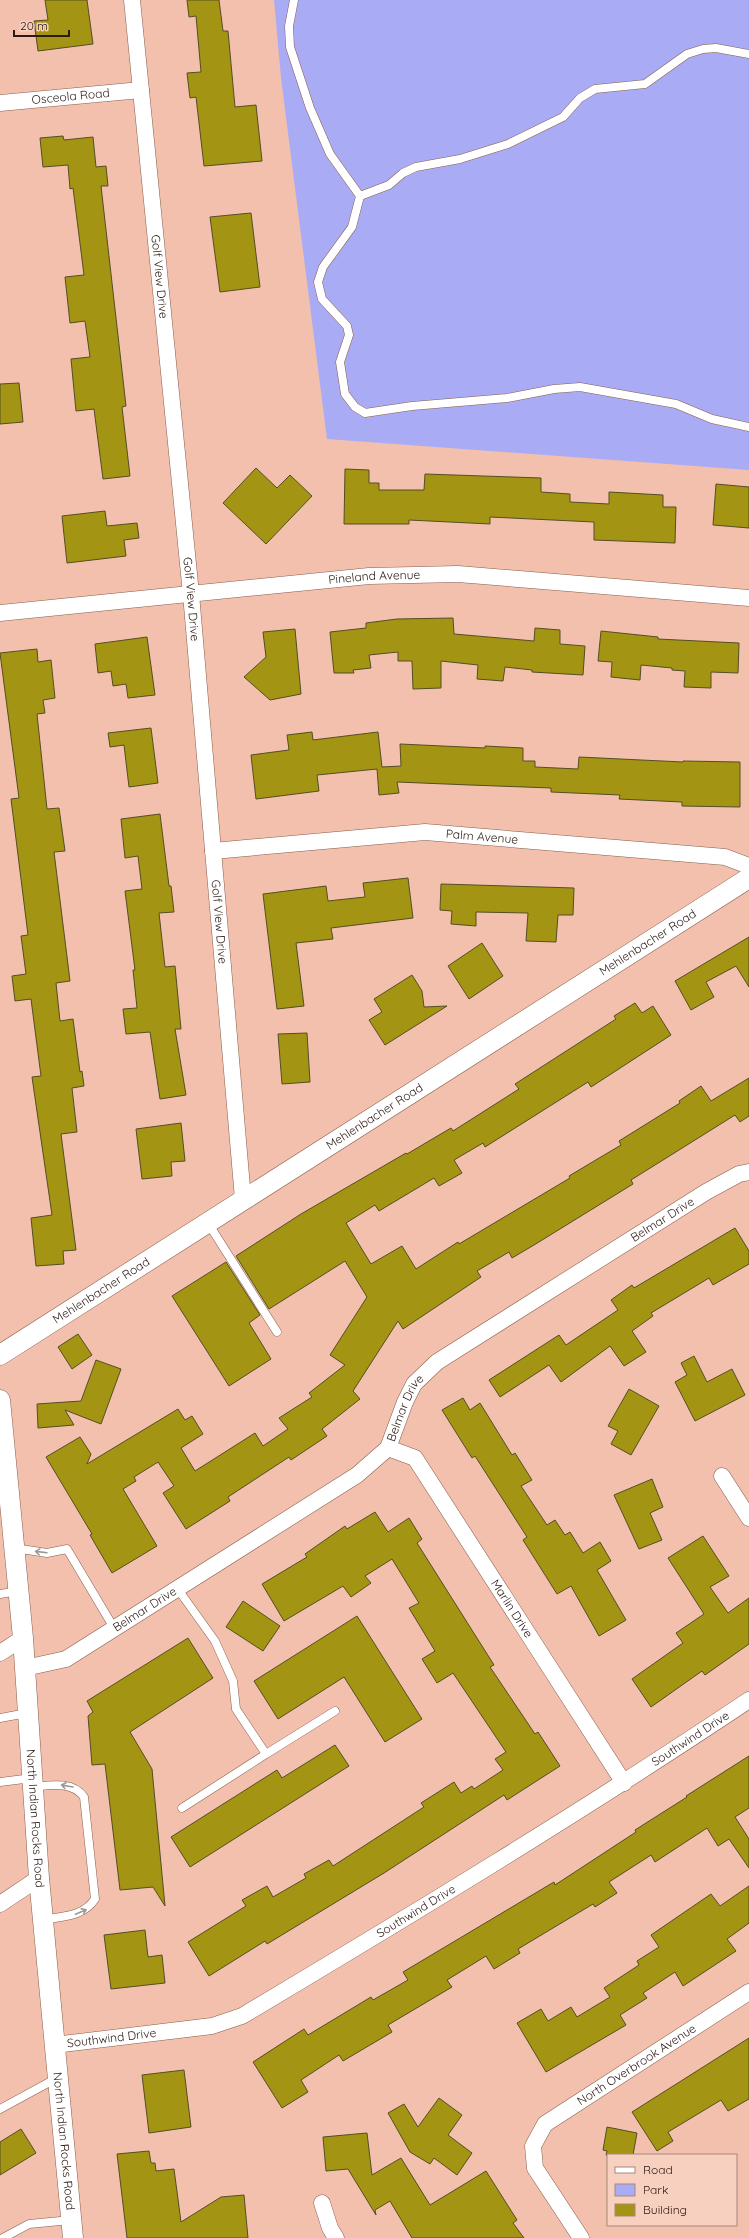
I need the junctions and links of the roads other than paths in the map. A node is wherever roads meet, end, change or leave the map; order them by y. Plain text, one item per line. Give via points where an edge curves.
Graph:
1 (132, 0) edge
2 (294, 0) edge
3 (749, 54) edge
4 (141, 90) junction
5 (0, 103) edge
6 (360, 196) junction
7 (749, 427) edge
8 (190, 594) junction
9 (749, 598) edge
10 (0, 613) edge
11 (213, 851) junction
12 (749, 866) edge
13 (749, 878) edge
14 (749, 1172) edge
15 (243, 1199) junction
16 (208, 1222) junction
17 (277, 1332) dead end
18 (0, 1355) edge
19 (0, 1400) edge
20 (388, 1448) junction
21 (2, 1450) edge
22 (722, 1476) dead end
23 (5, 1512) edge
24 (749, 1518) edge
25 (14, 1548) junction
26 (177, 1588) junction
27 (9, 1592) edge
28 (114, 1628) junction
29 (23, 1638) junction
30 (0, 1653) edge
31 (25, 1668) junction
32 (749, 1700) edge
33 (335, 1711) dead end
34 (28, 1713) junction
35 (0, 1718) edge
36 (266, 1754) junction
37 (0, 1782) edge
38 (33, 1782) junction
39 (624, 1783) junction
40 (182, 1808) dead end
41 (39, 1878) junction
42 (0, 1904) edge
43 (43, 1920) junction
44 (749, 1992) edge
45 (54, 2045) junction
46 (57, 2078) junction
47 (0, 2109) edge
48 (322, 2203) dead end
49 (72, 2229) edge
50 (3, 2238) edge
51 (336, 2238) edge
52 (581, 2238) edge

1 - 4 street, Golf View Drive
2 - 6 lane via 289,26 290,47 310,108 330,154
3 - 6 lane via 716,48 687,54 645,84 595,89 580,98 563,117 508,144 416,167 403,173 389,185
4 - 5 street, Osceola Road
4 - 8 street, Golf View Drive
6 - 7 lane via 352,227 324,267 318,282 322,299 347,326 349,334 340,362 345,394 355,407 366,413 412,406 507,398 580,387 676,404 712,419
8 - 9 street, Pineland Avenue via 369,576 458,574
8 - 10 street, Pineland Avenue
8 - 11 street, Golf View Drive
11 - 12 street, Palm Avenue via 425,832 725,857
11 - 15 street, Golf View Drive
13 - 15 street, Mehlenbacher Road
14 - 20 street, Belmar Drive via 739,1174 706,1192 437,1362 414,1384
15 - 16 street, Mehlenbacher Road
16 - 17 lane
16 - 18 street, Mehlenbacher Road
19 - 21 street, North Indian Rocks Road
20 - 26 street, Belmar Drive via 357,1474
20 - 39 street, Marlin Drive via 415,1458
21 - 23 street, North Indian Rocks Road
22 - 24 street
23 - 25 street, North Indian Rocks Road
25 - 27 street, North Indian Rocks Road
28 -> 25 lane via 67,1549 47,1553
26 - 28 street, Belmar Drive
26 - 36 lane via 215,1641 233,1681 236,1709
27 - 29 street, North Indian Rocks Road
28 - 31 street, Belmar Drive via 66,1659
29 - 30 street
29 - 31 street, North Indian Rocks Road
31 - 34 street, North Indian Rocks Road
32 - 39 street, Southwind Drive
33 - 36 lane
34 - 35 lane
34 - 38 street, North Indian Rocks Road
36 - 40 lane
37 - 38 lane
38 - 41 street, North Indian Rocks Road
43 -> 38 lane via 79,1914 89,1908 95,1898 84,1797 79,1790 70,1786
39 - 45 street, Southwind Drive via 422,1909 242,2016 212,2026
41 - 42 street
41 - 43 street, North Indian Rocks Road
43 - 45 street, North Indian Rocks Road
44 - 52 street, North Overbrook Avenue via 545,2124 533,2146 535,2168
45 - 46 street, North Indian Rocks Road
46 - 47 lane
46 - 49 street, North Indian Rocks Road
48 - 51 street
49 - 50 lane via 30,2224

